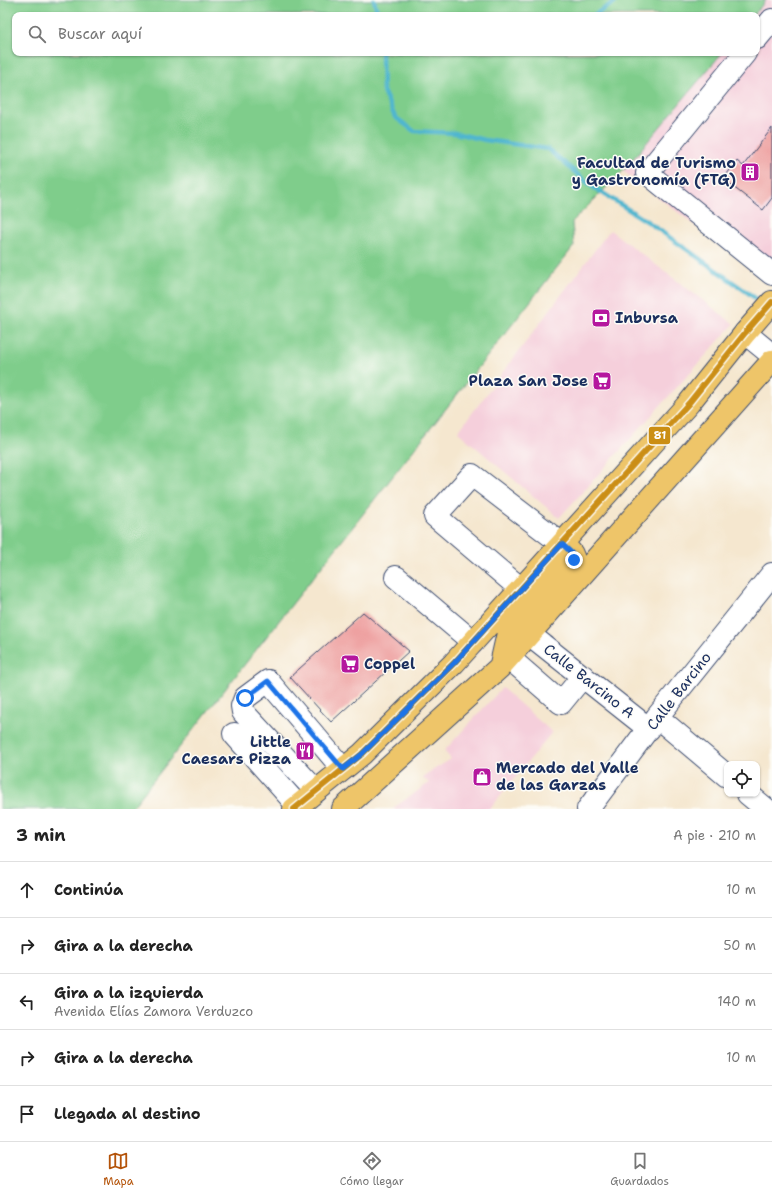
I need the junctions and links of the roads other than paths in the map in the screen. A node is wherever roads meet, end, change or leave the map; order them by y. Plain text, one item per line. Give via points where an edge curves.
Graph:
1 (772, 20) edge
2 (760, 34) edge
3 (743, 56) edge
4 (772, 274) edge
5 (771, 304) edge
6 (745, 333) junction
7 (772, 355) edge
8 (772, 361) edge
9 (562, 544) junction
10 (772, 574) edge
11 (396, 577) dead end
12 (521, 589) junction
13 (529, 634) junction
14 (473, 642) junction
15 (504, 662) junction
16 (583, 676) junction
17 (653, 723) junction
18 (234, 734) dead end
19 (343, 769) junction
20 (724, 774) edge
21 (316, 792) junction
22 (752, 797) edge
23 (296, 808) edge
24 (342, 809) edge
25 (588, 809) edge
26 (766, 809) edge

1 - 2 street
3 - 4 street via 647,173
5 - 6 main road
6 - 7 street
6 - 9 main road via 689,403
8 - 13 main road
9 - 12 main road
9 - 12 street via 472,475 435,516
9 - 15 main road via 573,555 573,564 508,633
10 - 17 street, Calle Barcino
11 - 14 street
12 - 14 main road
13 - 15 main road
13 - 16 street, Calle Barcino A
14 - 19 main road
15 - 16 street via 561,703
15 - 24 main road
16 - 17 street, Calle Barcino A
17 - 20 street, Calle Barcino A
17 - 25 street, Calle Barcino
18 - 23 street
19 - 21 main road
19 - 21 street via 268,681 245,698 243,712
21 - 23 main road
22 - 26 street

